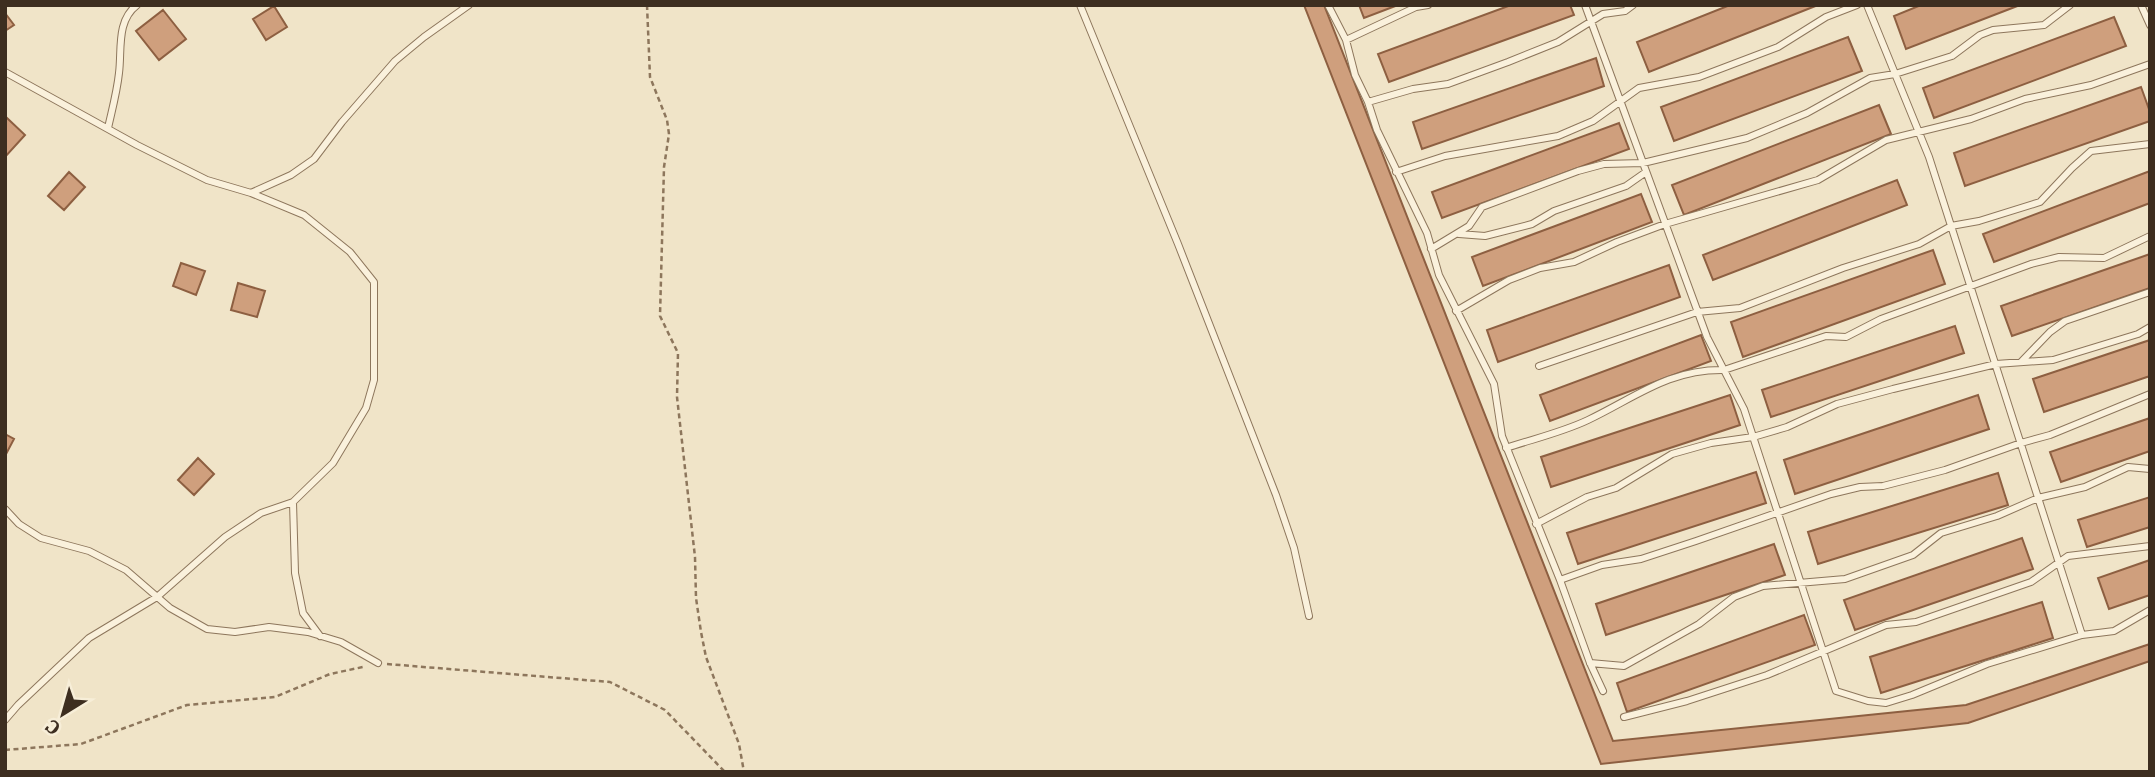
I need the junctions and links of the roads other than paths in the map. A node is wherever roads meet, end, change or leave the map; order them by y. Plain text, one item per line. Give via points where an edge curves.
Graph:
1 (136, 5) edge
2 (469, 5) edge
3 (1080, 5) edge
4 (1328, 5) edge
5 (1428, 5) edge
6 (1585, 5) edge
7 (1633, 5) edge
8 (1857, 5) edge
9 (1867, 5) edge
10 (2070, 5) edge
11 (2141, 5) edge
12 (1591, 22) junction
13 (2150, 25) edge
14 (1346, 40) junction
15 (2150, 64) edge
16 (5, 72) edge
17 (1895, 74) junction
18 (1620, 101) junction
19 (1368, 102) junction
20 (107, 128) junction
21 (1919, 131) junction
22 (2150, 144) edge
23 (1643, 163) junction
24 (1396, 172) junction
25 (1646, 172) junction
26 (251, 193) junction
27 (1665, 224) junction
28 (1951, 226) junction
29 (1456, 234) junction
30 (2150, 236) edge
31 (1432, 250) junction
32 (1971, 286) junction
33 (2150, 292) edge
34 (1456, 311) junction
35 (1697, 312) junction
36 (2150, 327) edge
37 (2021, 362) junction
38 (1996, 365) junction
39 (1539, 366) dead end
40 (1724, 370) junction
41 (2150, 394) edge
42 (1754, 437) junction
43 (2021, 443) junction
44 (1506, 448) junction
45 (2150, 469) edge
46 (2038, 498) junction
47 (293, 502) junction
48 (5, 509) edge
49 (1779, 514) junction
50 (1536, 524) junction
51 (2150, 546) edge
52 (2059, 562) junction
53 (1560, 580) junction
54 (1800, 581) junction
55 (157, 597) junction
56 (2150, 610) edge
57 (1309, 616) dead end
58 (2082, 635) junction
59 (320, 636) junction
60 (1823, 652) junction
61 (378, 663) road end
62 (1590, 663) junction
63 (1603, 691) dead end
64 (1624, 717) dead end
65 (5, 720) edge

1 - 20 lane via 121,32 119,72
2 - 26 lane via 395,61 314,159 291,176
3 - 57 lane via 1276,495
4 - 14 lane
5 - 14 lane
6 - 12 lane
7 - 12 lane
8 - 18 lane via 1826,17 1778,47 1699,77 1639,88
9 - 17 lane
10 - 17 lane via 2045,25 1993,30 1952,56
11 - 13 lane
12 - 18 lane
12 - 19 lane via 1558,42 1496,67 1448,84
14 - 19 lane
15 - 21 lane via 2091,85 2025,99 1971,119
16 - 20 lane
17 - 21 lane
17 - 23 lane via 1870,78 1807,113 1747,138
18 - 23 lane
18 - 24 lane via 1593,121 1558,136 1445,156
19 - 24 lane
20 - 26 lane via 207,180
21 - 27 lane via 1886,140 1818,180
21 - 28 lane
22 - 28 lane via 2091,152 2039,202
23 - 25 lane
23 - 29 lane via 1604,164 1493,202
24 - 31 lane
25 - 27 lane
25 - 29 lane via 1626,186 1554,211 1532,224 1485,236
26 - 47 lane via 304,215 349,252 374,282 374,380 366,408 333,463
27 - 34 lane via 1574,262 1508,280
27 - 35 lane
28 - 32 lane
28 - 35 lane via 1919,244 1740,308
29 - 31 lane
30 - 32 lane via 2104,258 2059,257
31 - 34 lane
32 - 38 lane
32 - 40 lane via 1846,337 1826,336
33 - 37 lane via 2066,321
34 - 44 lane via 1494,384
35 - 39 lane
35 - 40 lane
36 - 37 lane via 2088,351
37 - 38 lane
38 - 42 lane via 1837,404
38 - 43 lane
40 - 42 lane
40 - 44 lane via 1679,375 1586,421
41 - 43 lane
42 - 49 lane
42 - 50 lane via 1672,454 1616,488 1587,497
43 - 46 lane
43 - 49 lane via 1945,470 1831,494
44 - 50 lane
45 - 46 lane via 2128,467 2085,486
46 - 52 lane
46 - 54 lane via 1941,533 1913,555 1845,579
47 - 55 lane via 261,513 225,537
47 - 59 lane via 295,573 303,613
48 - 55 lane via 41,538 89,551 126,570
49 - 53 lane
49 - 54 lane
50 - 53 lane
51 - 52 lane via 2068,556
52 - 58 lane
52 - 60 lane via 2031,582 1916,622 1886,625
53 - 62 lane
54 - 60 lane
54 - 62 lane via 1763,586 1734,597 1699,624 1624,666
55 - 59 lane via 207,629 235,632 269,627
55 - 65 lane via 89,638
56 - 58 lane via 2114,631
58 - 60 lane via 1987,664 1886,703 1836,691
59 - 61 lane
60 - 64 lane via 1767,675
62 - 63 lane

